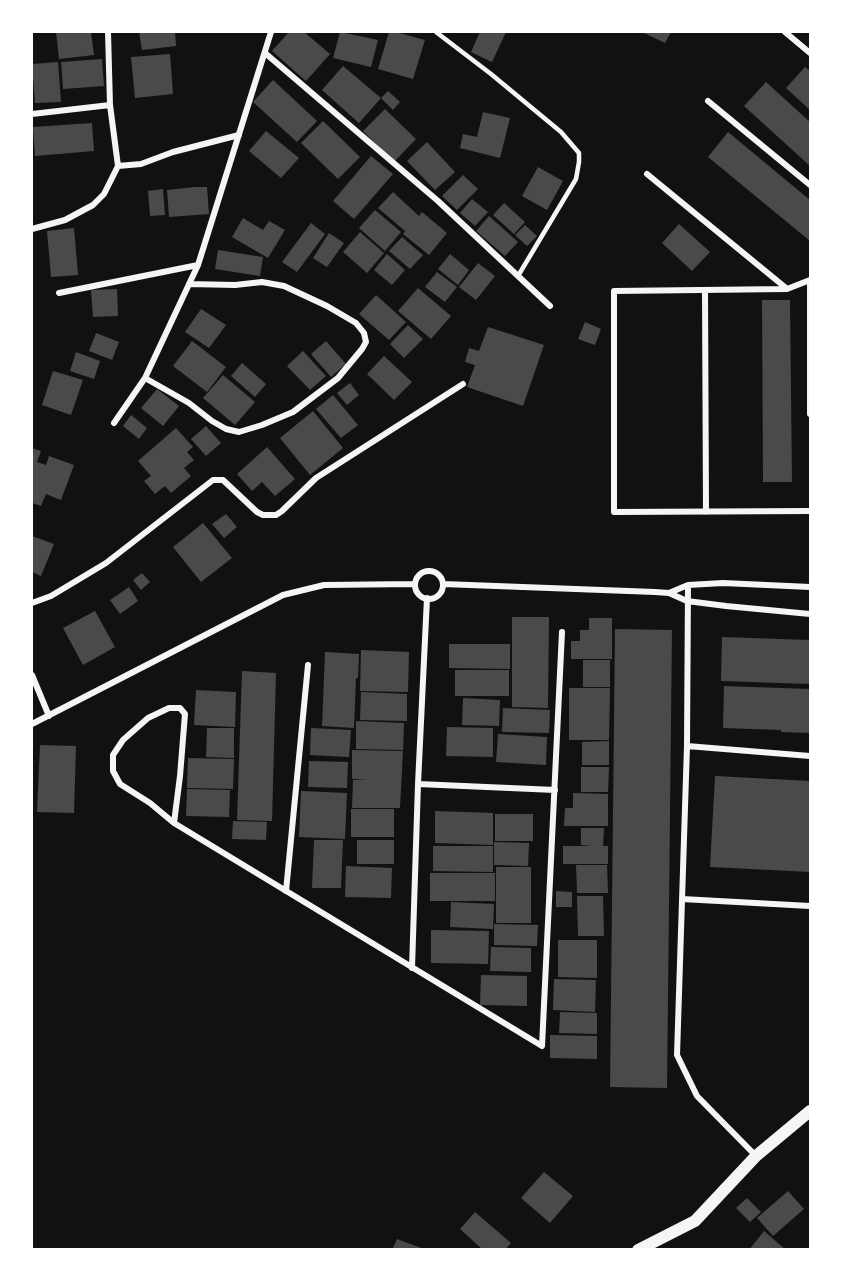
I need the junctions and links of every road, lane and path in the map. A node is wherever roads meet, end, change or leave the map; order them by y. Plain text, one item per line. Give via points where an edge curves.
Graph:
1 (108, 32) edge
2 (271, 32) edge
3 (436, 32) edge
4 (785, 32) edge
5 (265, 53) junction
6 (810, 53) edge
7 (708, 101) dead end
8 (110, 105) junction
9 (32, 114) edge
10 (239, 135) junction
11 (118, 166) junction
12 (648, 174) dead end
13 (810, 185) edge
14 (32, 229) edge
15 (198, 265) junction
16 (518, 276) junction
17 (810, 280) edge
18 (189, 284) junction
19 (787, 288) junction
20 (705, 290) junction
21 (59, 293) dead end
22 (550, 306) dead end
23 (145, 378) junction
24 (463, 384) dead end
25 (810, 414) edge
26 (114, 423) dead end
27 (810, 511) edge
28 (706, 512) junction
29 (414, 584) junction
30 (442, 584) junction
31 (688, 585) junction
32 (810, 587) edge
33 (669, 593) junction
34 (427, 598) junction
35 (687, 601) junction
36 (32, 603) edge
37 (810, 614) edge
38 (562, 632) dead end
39 (308, 665) dead end
40 (32, 675) edge
41 (49, 716) junction
42 (32, 724) edge
43 (687, 746) junction
44 (810, 756) edge
45 (418, 784) junction
46 (555, 790) junction
47 (174, 824) junction
48 (286, 891) junction
49 (682, 899) junction
50 (810, 906) edge
51 (412, 968) junction
52 (810, 1111) edge
53 (756, 1156) junction
54 (638, 1250) edge

1 - 8 street
2 - 5 street
3 - 16 lane via 561,132 579,153 576,179
4 - 6 street
5 - 10 street
5 - 16 street via 438,201
7 - 13 street
8 - 9 street
8 - 11 street
10 - 11 street via 141,164
10 - 15 street
11 - 14 street via 104,194 93,205 65,220
12 - 19 street
15 - 18 street
15 - 21 street
16 - 22 street
17 - 19 street
17 - 25 street
18 - 23 street
18 - 23 street via 262,282 284,286 356,323 366,342 338,378 293,412 239,432 212,421
19 - 20 street
20 - 28 street
20 - 28 street via 614,291 614,512
23 - 26 street
24 - 36 street via 316,478 276,515 257,512 223,480 213,480 106,563
27 - 28 street
29 - 30 street via 426,571 436,572
29 - 34 street via 418,594
29 - 41 street via 324,585 283,595
30 - 33 street
30 - 34 street via 440,594
31 - 32 street
31 - 33 street
31 - 35 street
33 - 35 street
34 - 45 street
35 - 37 street
35 - 43 street
38 - 46 street
39 - 48 street
40 - 41 street
41 - 42 street
43 - 44 street
43 - 49 street
45 - 46 street
45 - 51 street
46 - 51 street via 542,1046
47 - 47 street via 120,784 113,771 113,755 123,740 148,718 169,708 180,708 185,714
47 - 48 street
48 - 51 street
49 - 50 street
49 - 53 street via 677,1055 698,1096
52 - 53 main road
53 - 54 main road via 694,1221

